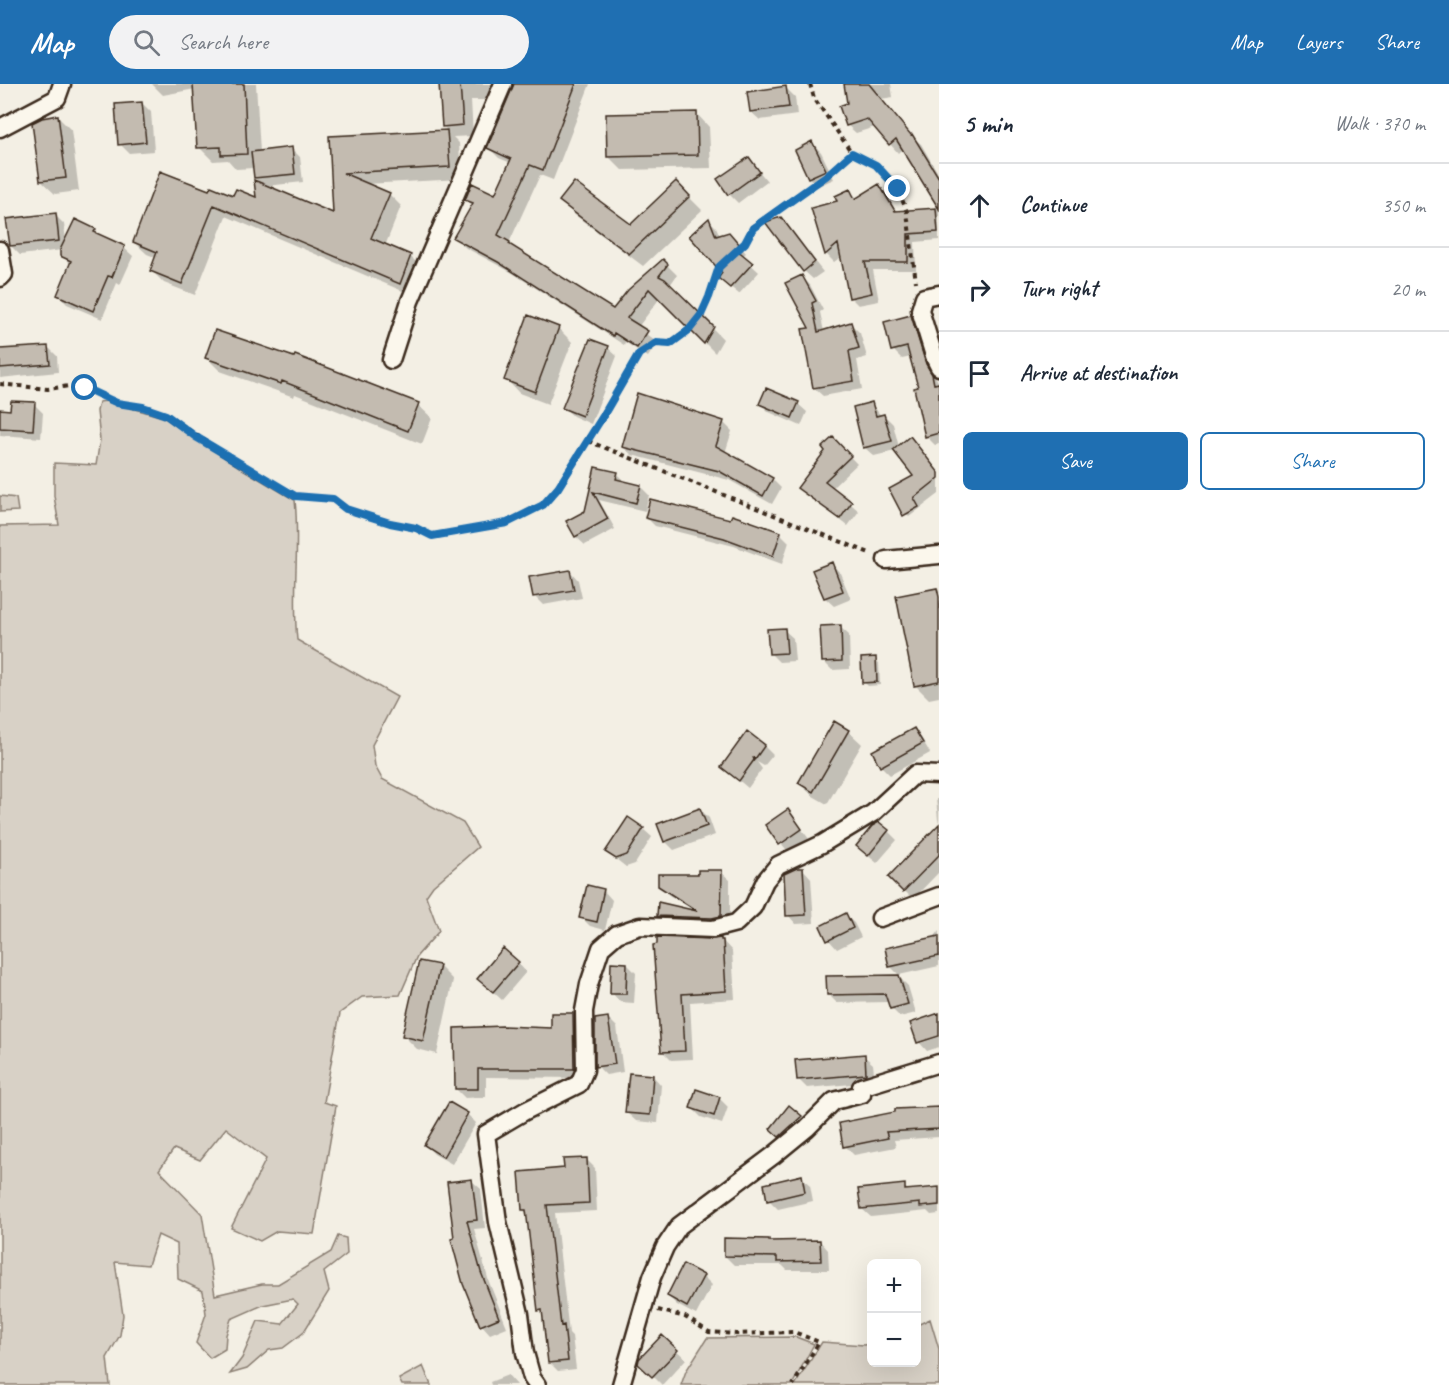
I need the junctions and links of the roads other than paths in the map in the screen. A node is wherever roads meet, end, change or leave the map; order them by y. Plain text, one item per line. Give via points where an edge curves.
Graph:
1 (62, 84) edge
2 (503, 84) edge
3 (0, 128) edge
4 (0, 250) edge
5 (0, 278) edge
6 (939, 294) edge
7 (390, 360) dead end
8 (939, 367) edge
9 (939, 555) edge
10 (886, 560) road end
11 (939, 775) edge
12 (939, 896) edge
13 (880, 918) dead end
14 (939, 1063) edge
15 (537, 1385) edge
16 (621, 1385) edge

1 - 3 street via 57,98
2 - 7 street via 410,301
4 - 5 street via 4,274
6 - 8 street via 924,297 920,310
9 - 10 street
11 - 15 street via 915,774 873,813 778,865 753,907 736,923 712,929 640,926 617,934 601,948 584,1011 585,1070 579,1084 486,1134 525,1353 531,1378
12 - 13 street
14 - 16 street via 861,1086 862,1094 834,1101 774,1155 679,1226 652,1277

